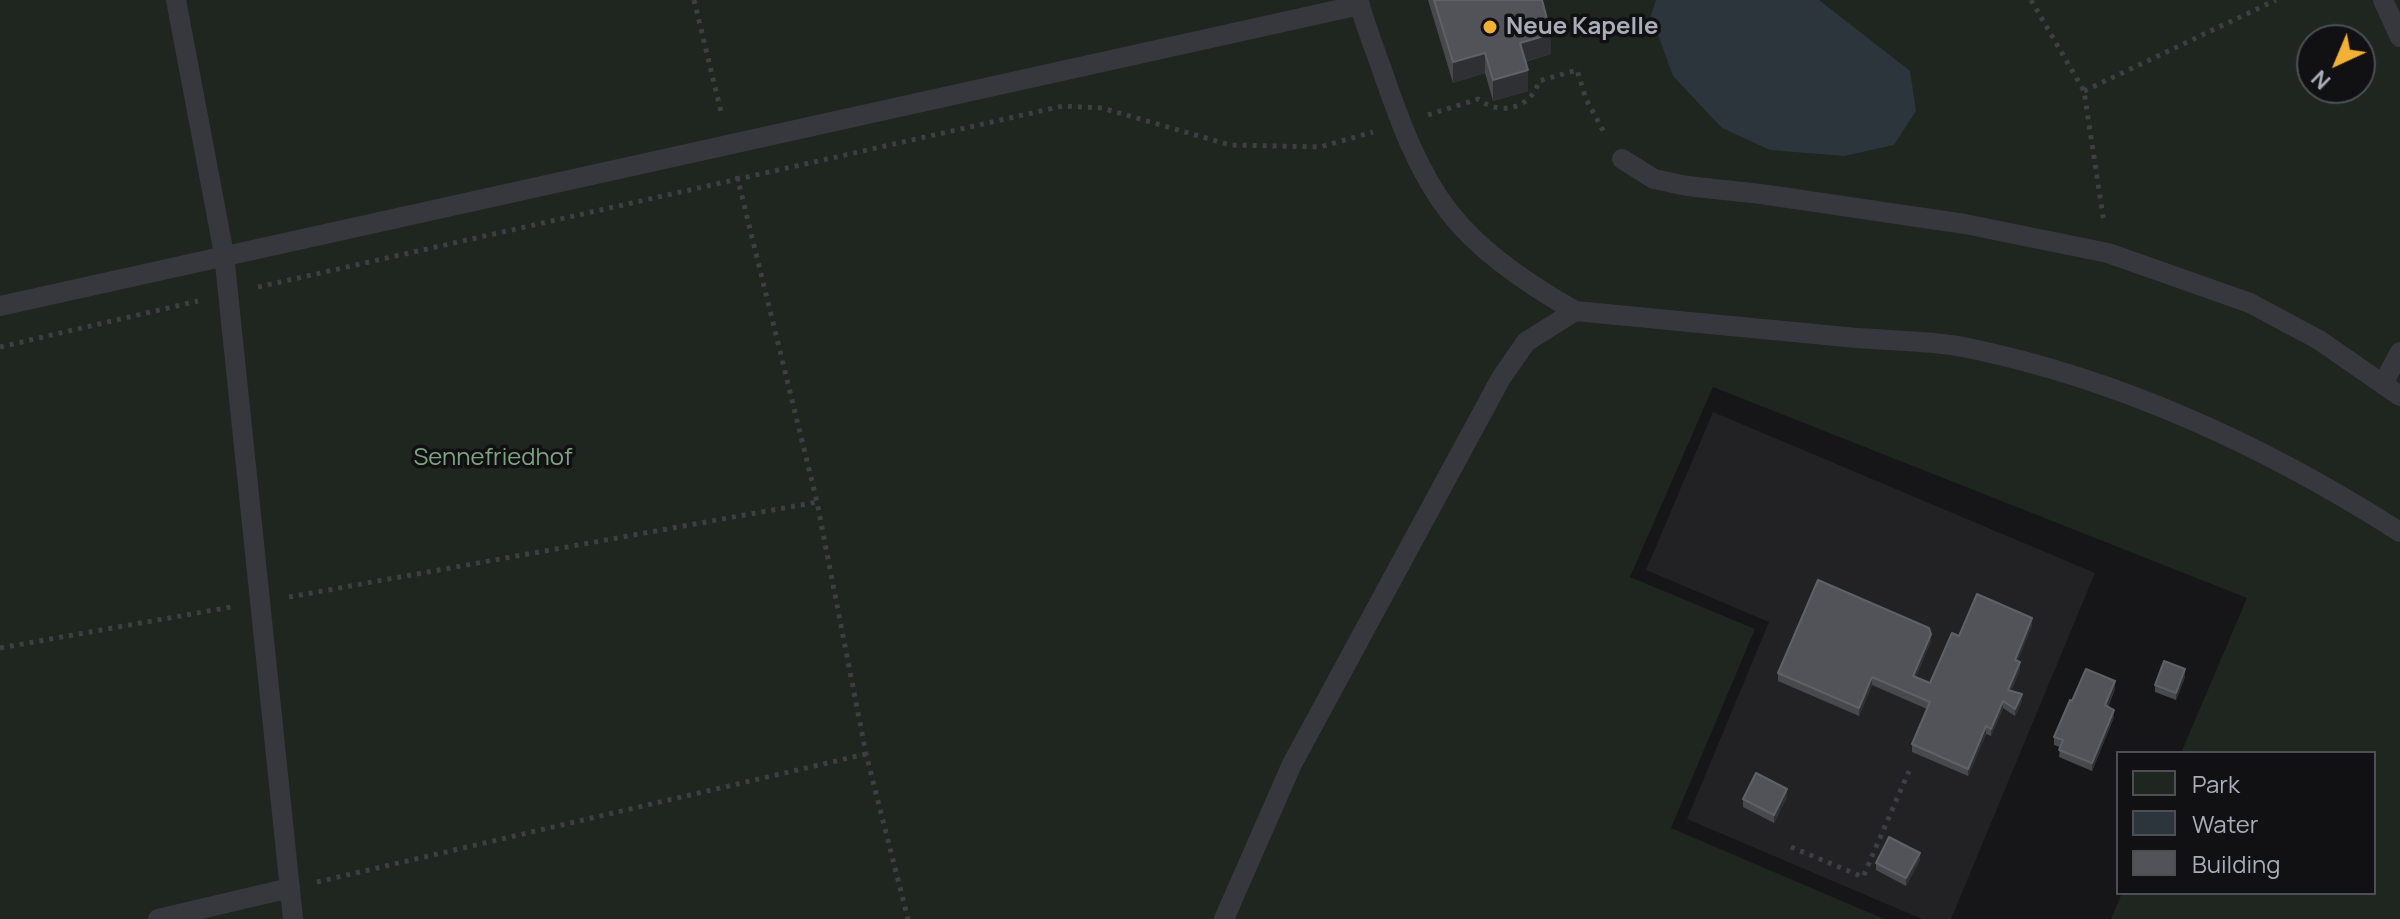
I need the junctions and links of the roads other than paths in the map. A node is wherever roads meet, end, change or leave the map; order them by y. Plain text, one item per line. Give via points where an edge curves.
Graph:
1 (176, 0) edge
2 (2383, 0) edge
3 (1359, 2) edge
4 (2400, 37) edge
5 (1622, 159) road end
6 (224, 254) junction
7 (0, 306) edge
8 (1575, 311) junction
9 (2400, 352) edge
10 (2384, 382) junction
11 (2400, 396) edge
12 (2400, 532) edge
13 (290, 888) junction
14 (158, 919) edge
15 (293, 919) edge
16 (1224, 919) edge

1 - 6 lane
2 - 4 lane
3 - 6 lane
3 - 8 lane via 1401,124 1450,214 1536,289
5 - 10 lane via 1654,179 1687,186 1965,224 2108,253 2250,303
6 - 7 lane
6 - 13 lane
8 - 12 lane via 1971,348 2067,374 2170,411 2357,504
8 - 16 lane via 1526,342 1501,378 1292,764
9 - 10 lane
10 - 11 lane
13 - 14 lane
13 - 15 lane

